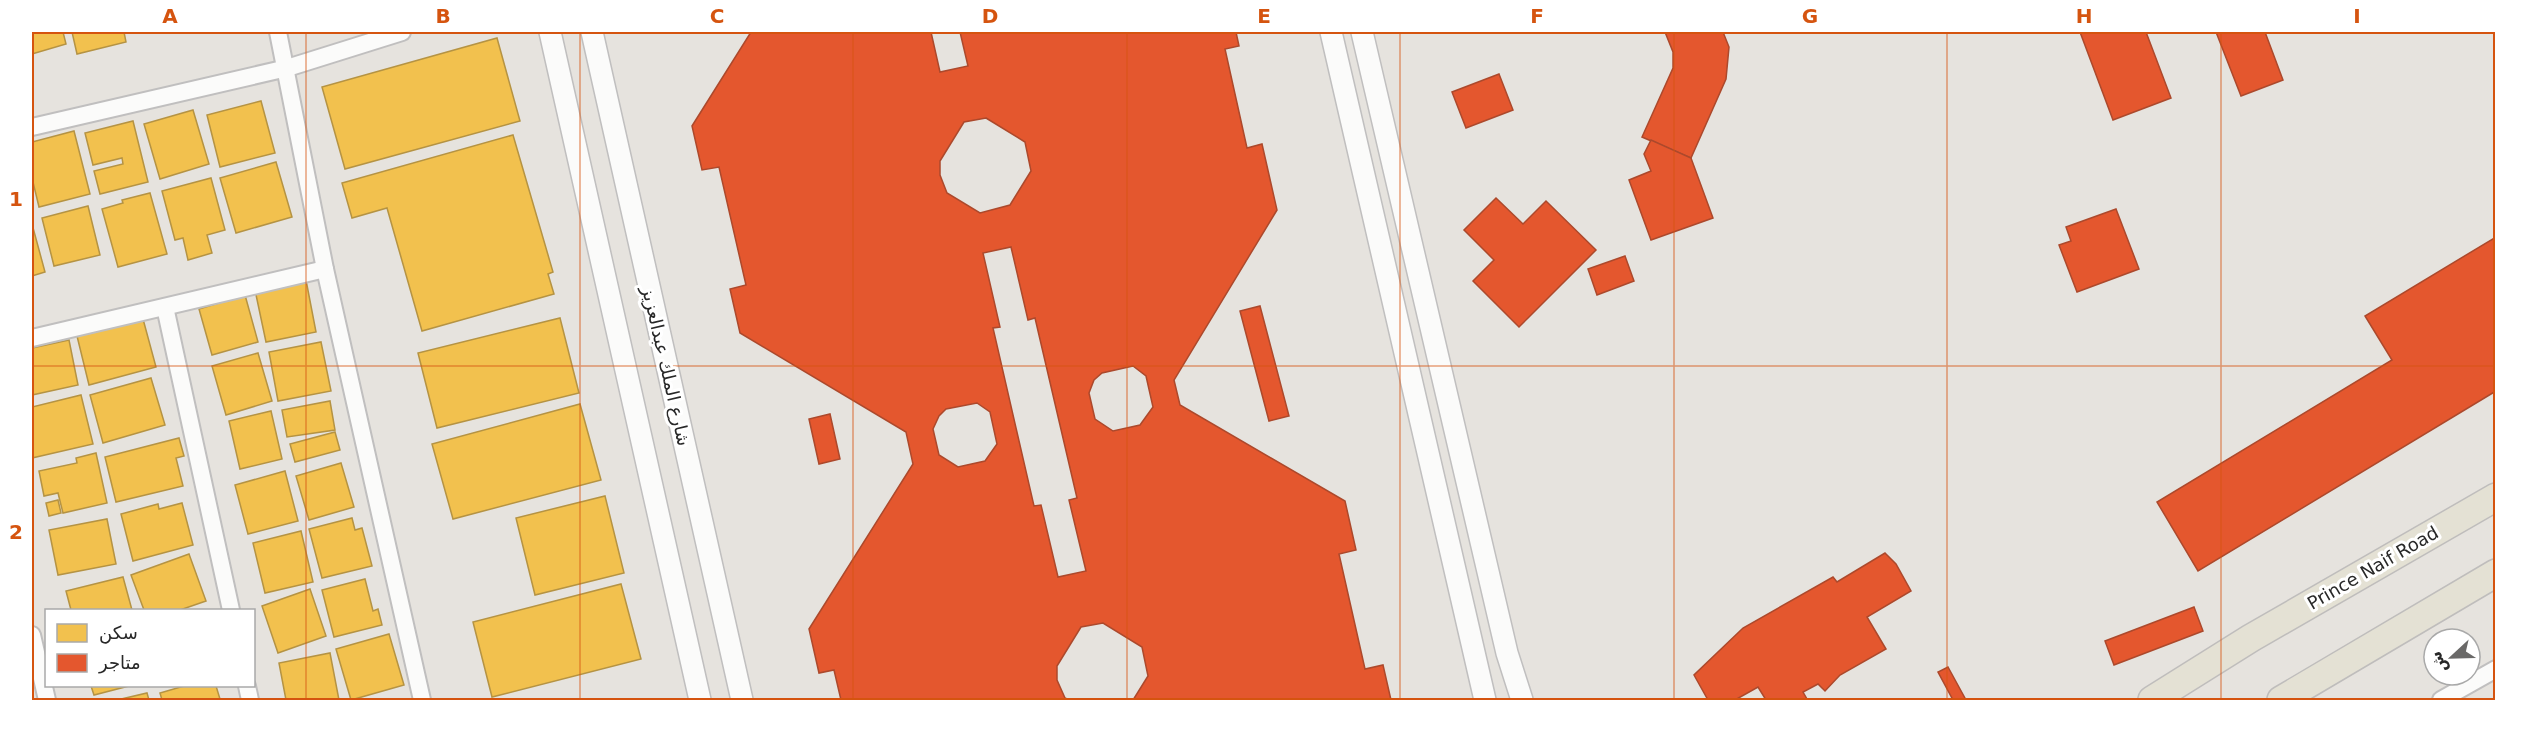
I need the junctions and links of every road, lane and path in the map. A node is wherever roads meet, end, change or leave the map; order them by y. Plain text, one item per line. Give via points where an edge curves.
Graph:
1 (278, 32) edge
2 (402, 32) edge
3 (550, 32) edge
4 (591, 32) edge
5 (1331, 32) edge
6 (1362, 32) edge
7 (287, 68) junction
8 (32, 127) edge
9 (325, 268) junction
10 (165, 307) junction
11 (32, 338) edge
12 (2496, 497) edge
13 (2496, 573) edge
14 (231, 609) edge
15 (32, 635) edge
16 (2496, 669) edge
17 (2287, 696) edge
18 (47, 700) edge
19 (422, 700) edge
20 (700, 700) edge
21 (742, 700) edge
22 (1485, 700) edge
23 (1522, 700) edge
24 (2152, 700) edge
25 (2441, 700) edge

1 - 7 street
2 - 7 street
3 - 20 street
4 - 21 street, شارع الملك عبدالعزيز
5 - 22 street
6 - 23 street via 1507,653
7 - 8 street
7 - 9 street
9 - 10 street
9 - 19 street
10 - 11 street
10 - 14 street
12 - 24 main road, Prince Naif Road via 2251,638
13 - 17 main road
15 - 18 street
16 - 25 street

